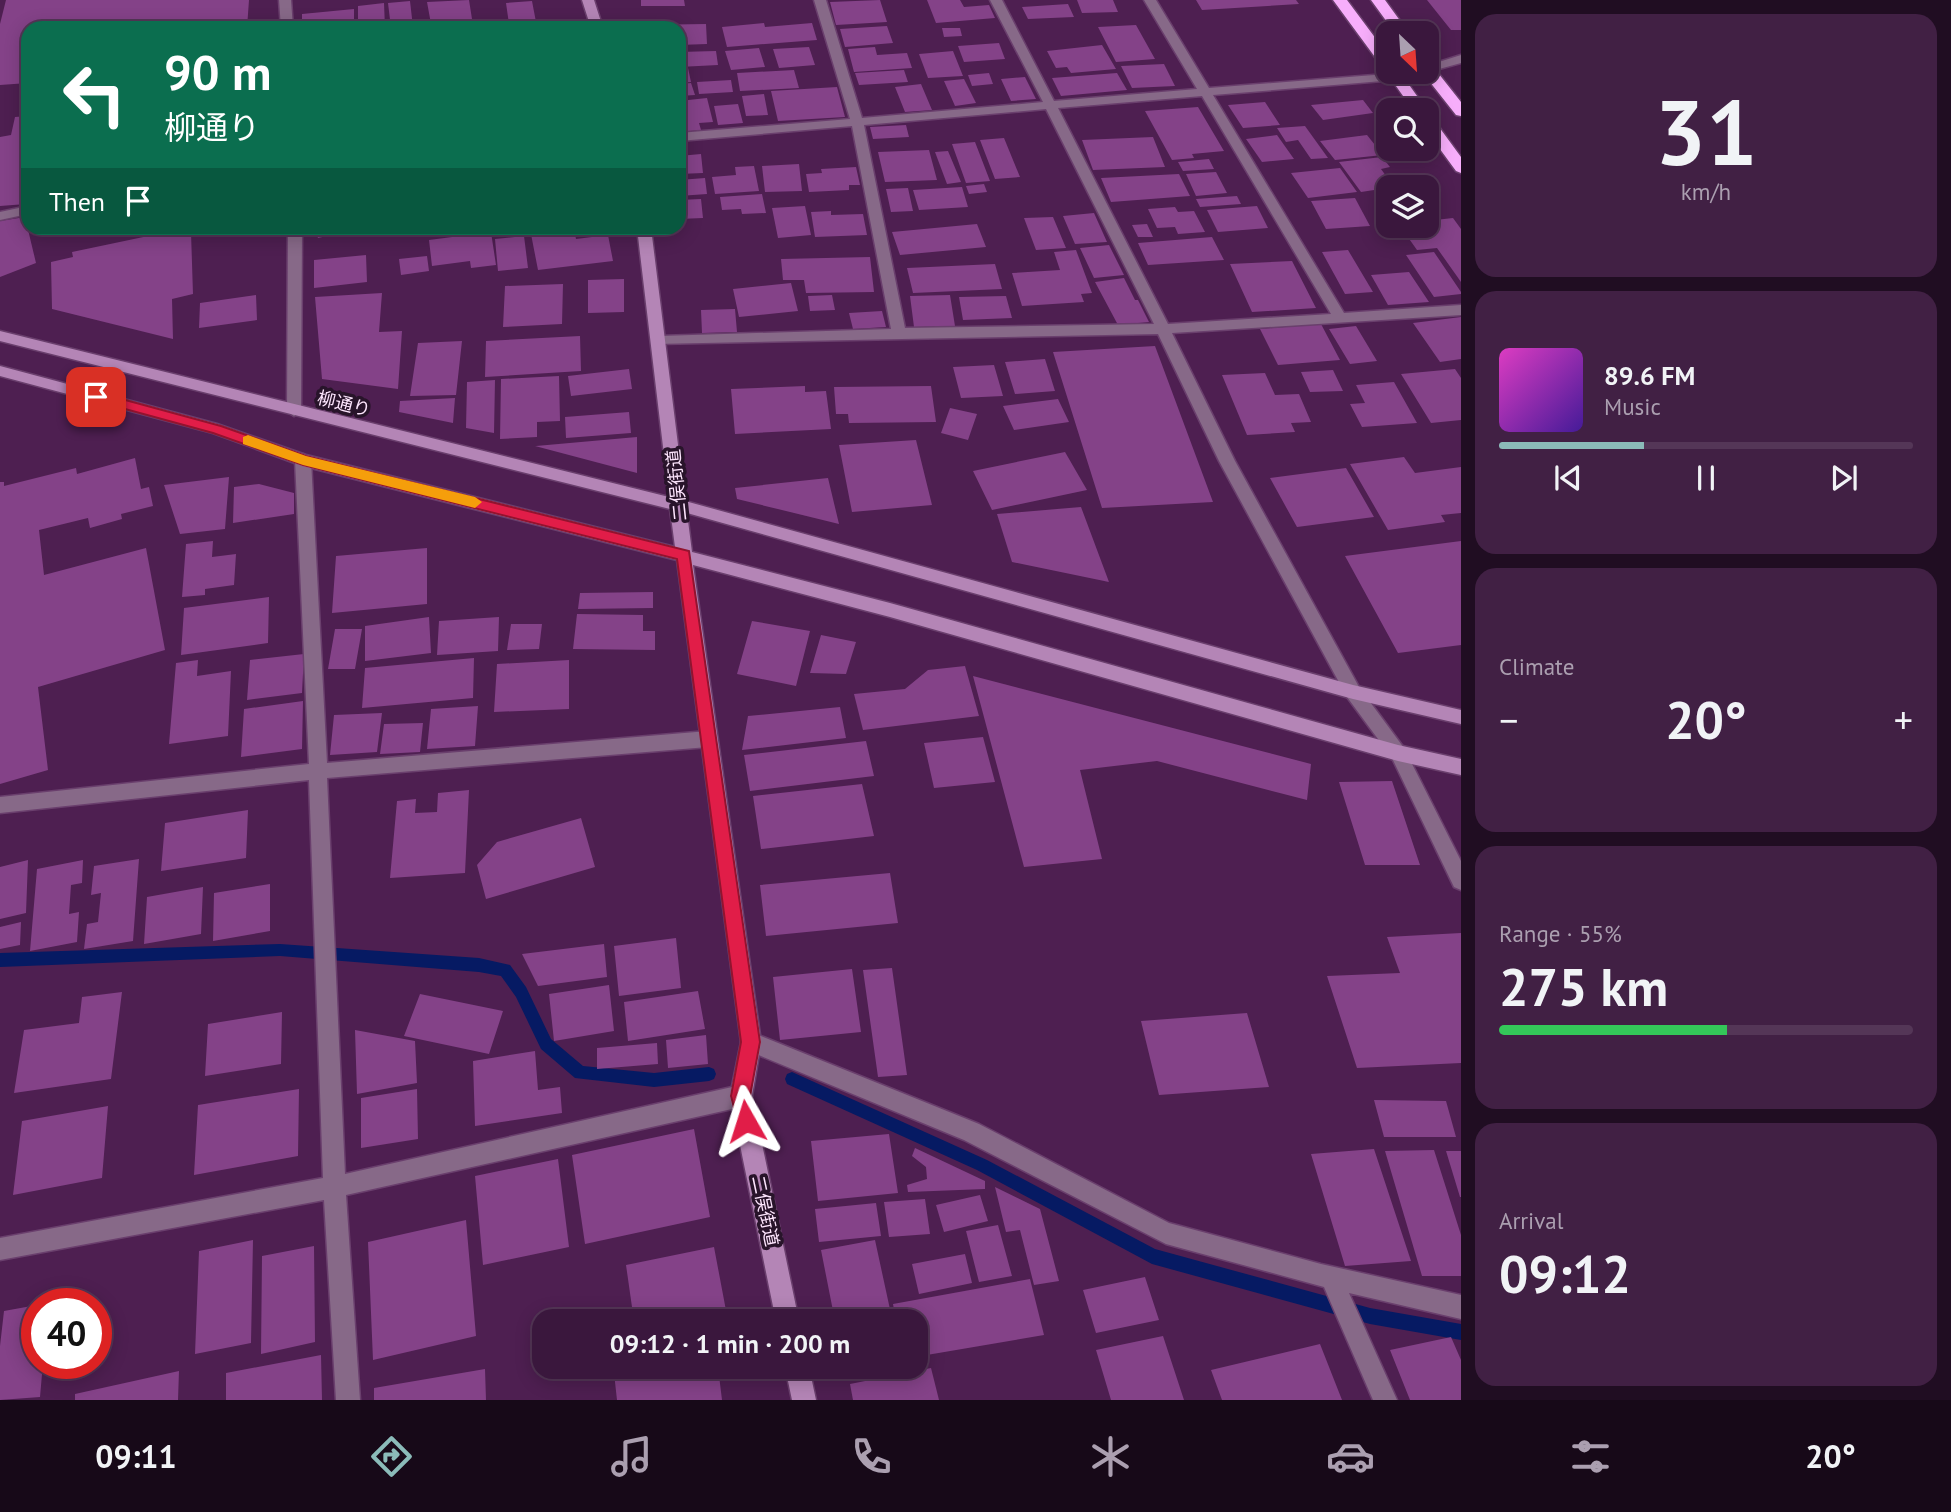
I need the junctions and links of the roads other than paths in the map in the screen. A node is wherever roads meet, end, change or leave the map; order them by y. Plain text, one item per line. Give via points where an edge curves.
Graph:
1 (285, 0) edge
2 (588, 0) edge
3 (820, 0) edge
4 (996, 0) edge
5 (1150, 0) edge
6 (1340, 0) edge
7 (1378, 0) edge
8 (286, 21) edge
9 (595, 21) edge
10 (1393, 21) edge
11 (1376, 49) edge
12 (1461, 59) edge
13 (1439, 65) edge
14 (1376, 73) edge
15 (1439, 84) edge
16 (1203, 91) junction
17 (1050, 106) junction
18 (1461, 112) edge
19 (858, 122) junction
20 (686, 135) edge
21 (1439, 137) edge
22 (1461, 168) edge
23 (21, 212) edge
24 (0, 216) edge
25 (295, 235) edge
26 (645, 235) edge
27 (1461, 310) edge
28 (1340, 317) junction
29 (1163, 329) junction
30 (899, 333) junction
31 (0, 336) edge
32 (660, 341) junction
33 (0, 372) edge
34 (294, 411) junction
35 (303, 460) junction
36 (679, 505) junction
37 (684, 555) junction
38 (1353, 692) junction
39 (1461, 717) edge
40 (708, 739) junction
41 (1398, 752) junction
42 (1461, 767) edge
43 (319, 771) junction
44 (0, 805) edge
45 (1461, 881) edge
46 (751, 1042) junction
47 (741, 1096) junction
48 (334, 1187) junction
49 (0, 1249) edge
50 (1336, 1285) junction
51 (1461, 1307) edge
52 (785, 1309) edge
53 (800, 1379) edge
54 (348, 1400) edge
55 (804, 1400) edge
56 (1385, 1400) edge

1 - 8 street
2 - 9 street
3 - 19 street
4 - 17 street
5 - 16 street
6 - 11 highway
7 - 10 highway
12 - 13 street
14 - 16 street
15 - 18 highway
16 - 17 street
16 - 28 street
17 - 19 street
17 - 29 street
19 - 20 street
19 - 30 street
21 - 22 highway
23 - 24 street
25 - 34 street
26 - 32 street, 二俣街道
27 - 28 street
28 - 29 street
29 - 30 street
29 - 38 street via 1227,461
30 - 32 street
31 - 34 street, 柳通り
32 - 36 street, 二俣街道
33 - 35 street via 217,429
34 - 36 street, 柳通り
35 - 37 street
35 - 43 street
36 - 37 street, 二俣街道
36 - 38 street, 柳通り
37 - 40 street, 二俣街道
37 - 41 street
38 - 39 street, 柳通り
38 - 41 street
40 - 43 street
40 - 46 street, 二俣街道
41 - 42 street
41 - 45 street
43 - 44 street
43 - 48 street
46 - 47 street, 二俣街道
46 - 50 street via 971,1132 1166,1233
47 - 48 street
47 - 52 street, 二俣街道
48 - 49 street
48 - 54 street
50 - 51 street
50 - 56 street
53 - 55 street

